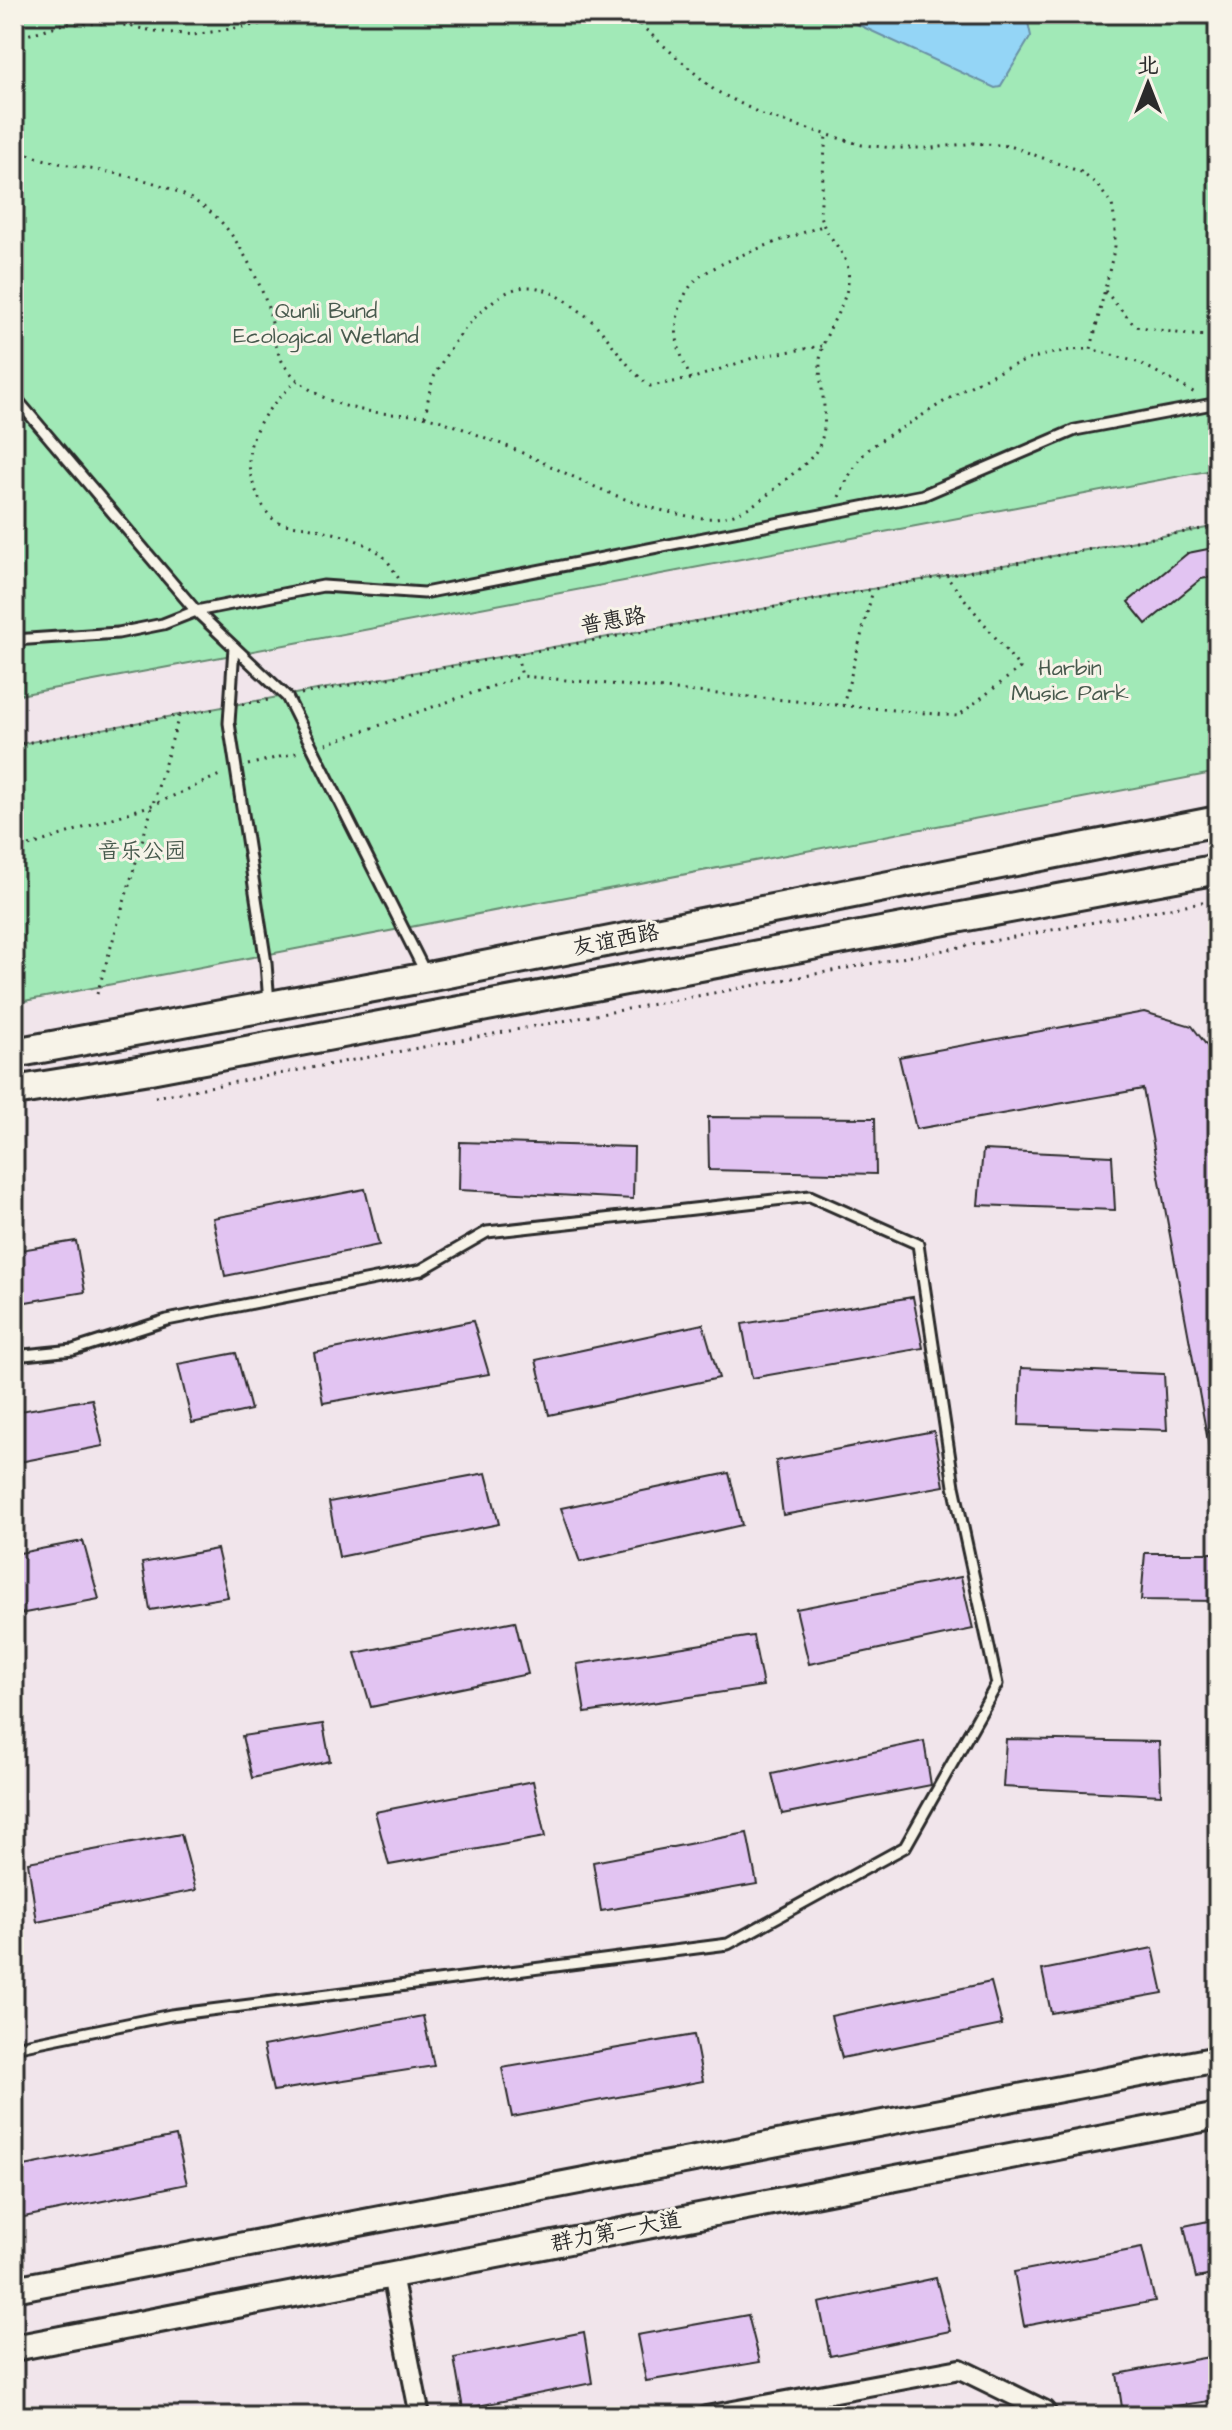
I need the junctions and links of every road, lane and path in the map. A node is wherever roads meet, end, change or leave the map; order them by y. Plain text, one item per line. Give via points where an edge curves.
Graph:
1 (322, 14) edge
2 (628, 14) edge
3 (14, 39) edge
4 (826, 135) junction
5 (14, 147) edge
6 (822, 226) junction
7 (1105, 291) junction
8 (1218, 336) edge
9 (822, 346) junction
10 (1091, 349) junction
11 (691, 379) junction
12 (298, 380) junction
13 (14, 396) edge
14 (1215, 403) edge
15 (425, 416) junction
16 (833, 513) junction
17 (1218, 526) edge
18 (946, 576) junction
19 (873, 589) junction
20 (409, 592) junction
21 (196, 611) junction
22 (14, 640) edge
23 (234, 647) junction
24 (517, 655) junction
25 (522, 676) junction
26 (287, 697) junction
27 (843, 706) junction
28 (229, 707) junction
29 (179, 716) junction
30 (14, 745) edge
31 (313, 749) junction
32 (237, 767) junction
33 (155, 804) junction
34 (1218, 821) edge
35 (14, 851) edge
36 (1218, 869) edge
37 (1218, 899) edge
38 (428, 977) junction
39 (97, 994) dead end
40 (269, 1007) junction
41 (14, 1053) edge
42 (14, 1091) edge
43 (155, 1097) dead end
44 (14, 1356) edge
45 (14, 2047) edge
46 (1218, 2059) edge
47 (1218, 2116) edge
48 (392, 2275) junction
49 (14, 2289) edge
50 (14, 2348) edge
51 (420, 2416) edge
52 (706, 2416) edge
53 (1048, 2416) edge

1 - 3 path via 193,35 113,23 63,24
2 - 4 path via 714,90 765,116
4 - 6 path
4 - 7 path via 894,148 1010,146 1081,172 1112,204 1115,246
5 - 12 path via 33,158 159,183 215,216 260,287 281,362
6 - 9 path via 848,267 848,285
6 - 11 path via 732,260 696,280 677,315 676,335
7 - 8 path via 1135,326
7 - 10 path
9 - 11 path via 756,357
9 - 15 path via 825,417 812,456 768,498 717,518 630,503 499,442
10 - 14 path via 1140,363
10 - 16 path via 1011,366 917,418 868,450 849,472
11 - 15 path via 650,386 582,313 528,286 495,299 463,330 433,377
12 - 15 path via 339,406
12 - 20 path via 272,403 252,440 251,481 263,506 277,521 338,532 382,555
13 - 21 lane
14 - 16 lane via 1075,430 923,495
16 - 20 lane
17 - 18 path, 普惠路
18 - 19 path, 普惠路
18 - 27 path via 1020,668 958,716
19 - 24 path, 普惠路
19 - 27 path
20 - 21 lane via 323,586
21 - 22 lane via 118,633
21 - 23 lane
23 - 26 lane
23 - 28 lane
24 - 25 path
24 - 26 path, 普惠路
25 - 27 path
25 - 31 path
26 - 28 path, 普惠路
26 - 31 lane
28 - 29 path, 普惠路
28 - 32 lane
29 - 30 path, 普惠路
29 - 33 path
31 - 32 path
31 - 38 lane
32 - 33 path
32 - 40 lane
33 - 35 path
33 - 39 path
34 - 38 main road, 友谊西路
36 - 42 main road, 友谊西路
37 - 43 path
38 - 40 main road, 友谊西路
40 - 41 main road, 友谊西路
44 - 45 lane via 73,1350 167,1320 421,1270 487,1232 810,1196 918,1244 954,1486 997,1684 905,1847 728,1944 171,2015
46 - 49 main road
47 - 48 main road, 群力第一大道
48 - 50 main road, 群力第一大道
48 - 51 street
52 - 53 street via 960,2369

